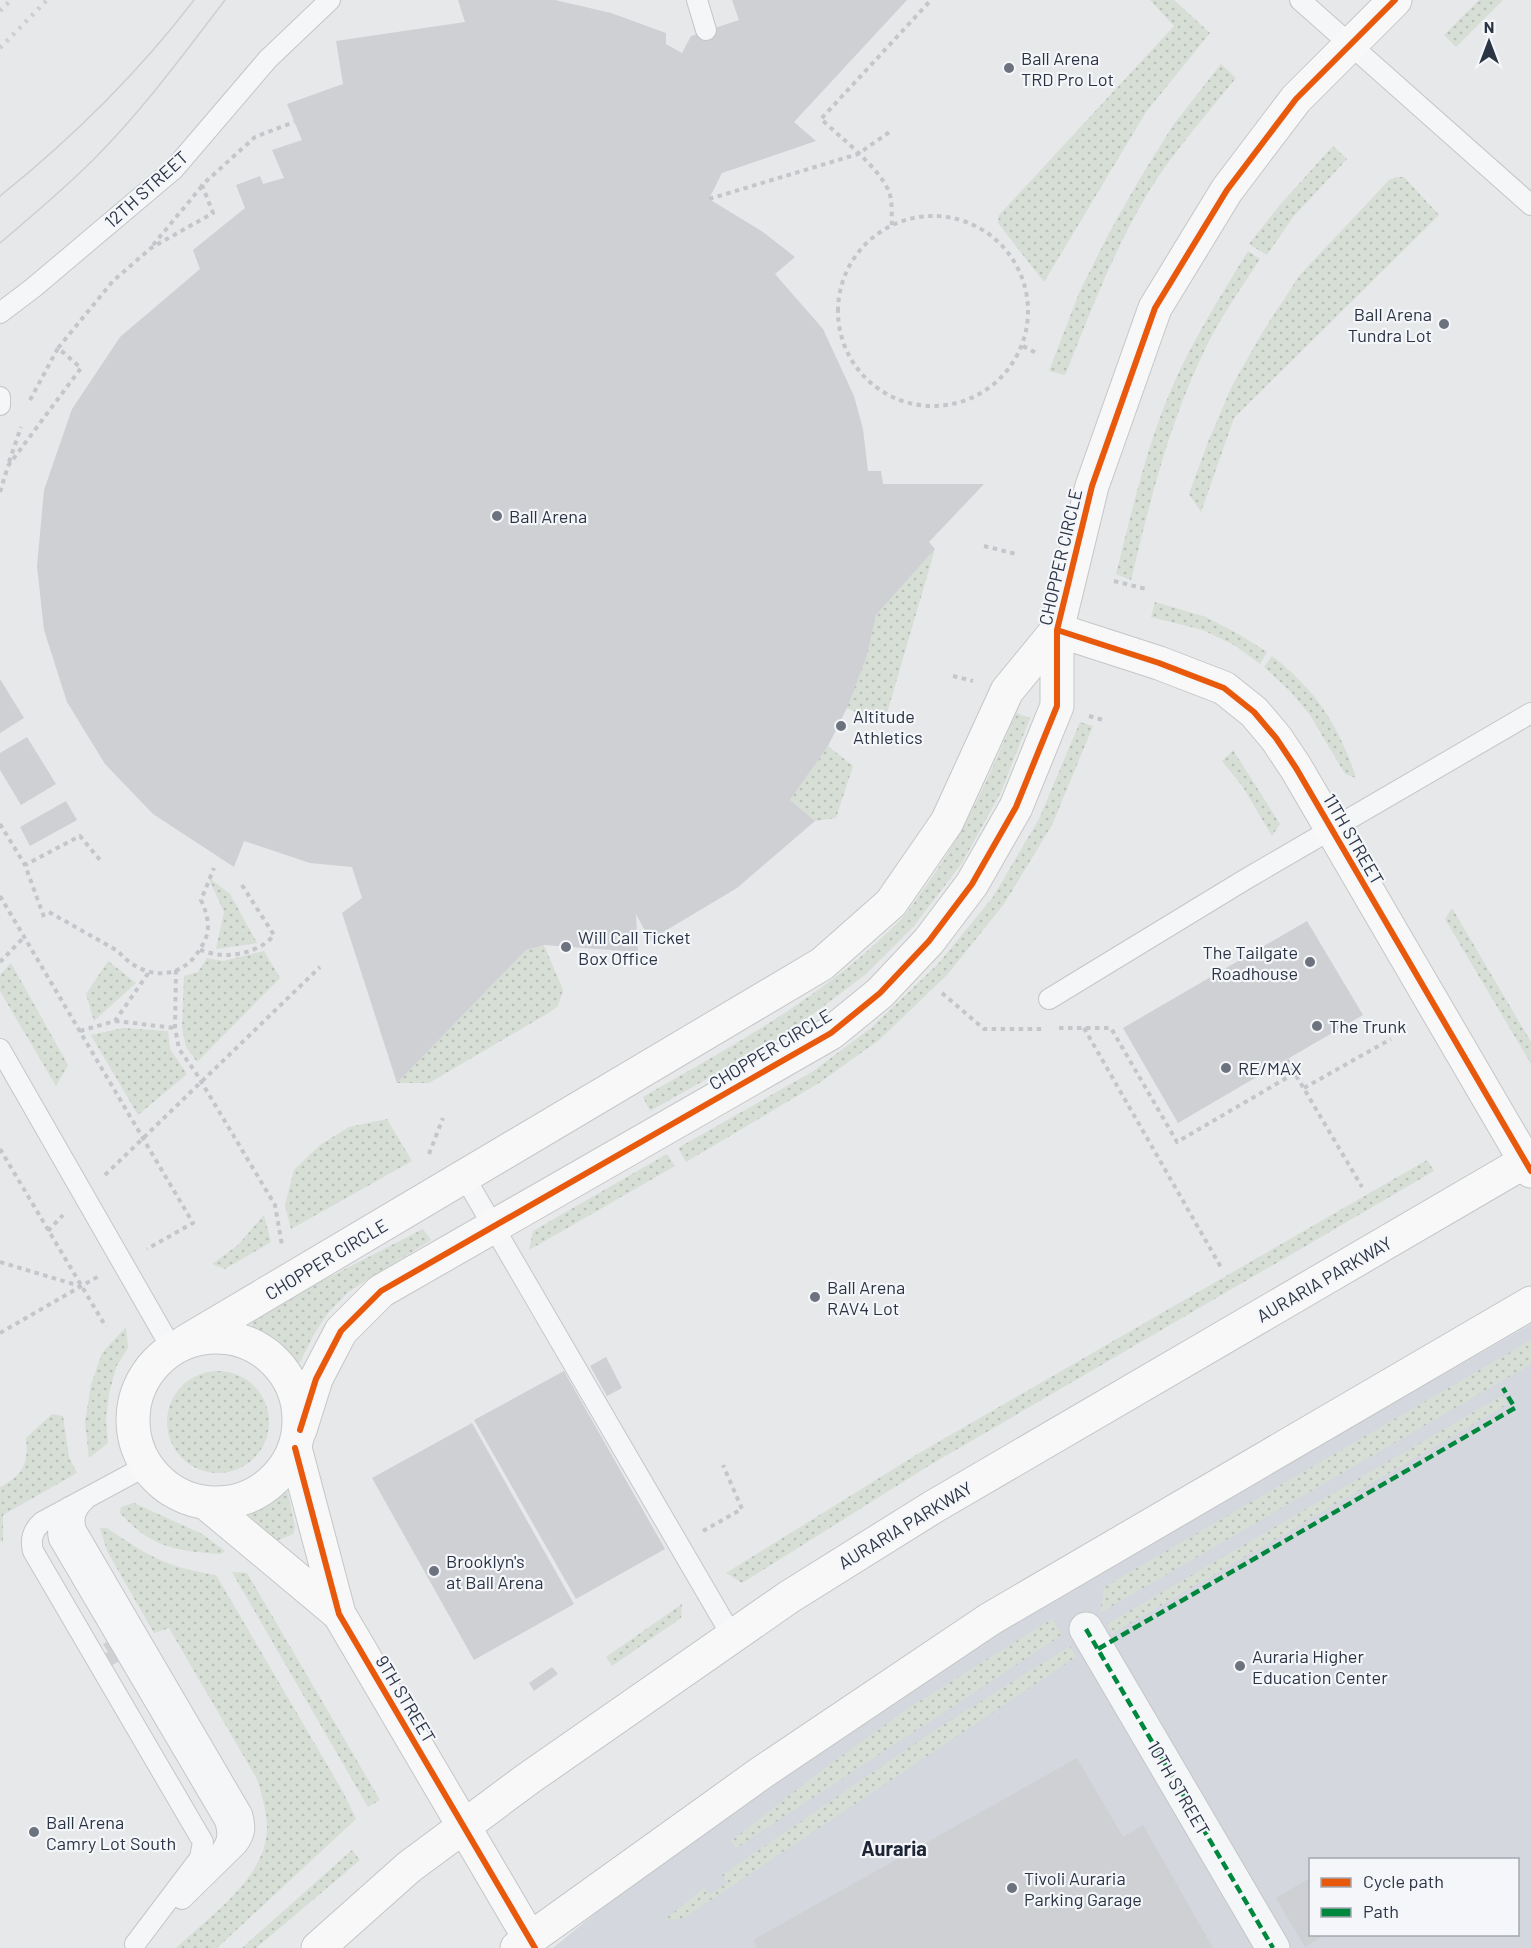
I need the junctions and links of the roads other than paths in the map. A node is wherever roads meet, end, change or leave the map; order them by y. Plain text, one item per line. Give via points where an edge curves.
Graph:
1 (330, 0) edge
2 (697, 0) edge
3 (1300, 0) edge
4 (1395, 0) edge
5 (706, 30) dead end
6 (1350, 44) junction
7 (1531, 204) edge
8 (0, 313) edge
9 (0, 397) edge
10 (0, 405) edge
11 (1057, 630) junction
12 (1531, 713) edge
13 (1331, 829) junction
14 (1049, 999) dead end
15 (0, 1049) edge
16 (1529, 1164) edge
17 (464, 1176) junction
18 (493, 1227) junction
19 (1531, 1303) edge
20 (179, 1346) junction
21 (298, 1439) junction
22 (146, 1466) junction
23 (78, 1503) junction
24 (206, 1503) junction
25 (339, 1614) junction
26 (1086, 1629) dead end
27 (732, 1636) junction
28 (464, 1827) junction
29 (528, 1945) edge
30 (318, 1948) edge
31 (1273, 1948) edge

1 - 8 lane, 12TH STREET via 268,59 174,169
2 - 5 lane
3 - 6 lane
4 - 6 street, CHOPPER CIRCLE
6 - 7 lane
6 - 11 street, CHOPPER CIRCLE via 1296,99 1227,190 1155,308 1092,486
9 - 10 lane
11 - 13 street, 11TH STREET via 1224,688 1254,712 1276,738
11 - 17 street, CHOPPER CIRCLE via 1007,691 947,822 891,903 822,964
11 - 18 street, CHOPPER CIRCLE via 1057,706 1016,807 972,884 929,941 880,993 831,1033
12 - 13 lane
13 - 14 lane
13 - 16 street, 11TH STREET
15 - 20 lane
16 - 27 street, AURARIA PARKWAY via 933,1507
17 - 18 lane
17 - 20 street, CHOPPER CIRCLE
18 - 21 street, CHOPPER CIRCLE via 381,1291 341,1331 316,1379
18 - 27 lane
19 - 29 street via 990,1619 761,1773
20 - 21 street via 214,1337 242,1340 267,1354 287,1375 298,1401
20 - 22 street via 154,1363 134,1402 136,1446
21 - 24 street via 282,1472 261,1491 234,1502
21 - 25 street, 9TH STREET
22 - 23 lane
22 - 24 street via 162,1484 183,1497
23 - 23 lane via 36,1528 31,1543 33,1551 203,1842 200,1858 135,1944 221,1852 227,1829 59,1539 58,1522
24 - 25 street, 9TH STREET
25 - 28 street, 9TH STREET
26 - 31 street, 10TH STREET
27 - 28 street, AURARIA PARKWAY
28 - 29 street, 9TH STREET
28 - 30 street, AURARIA PARKWAY via 409,1867

